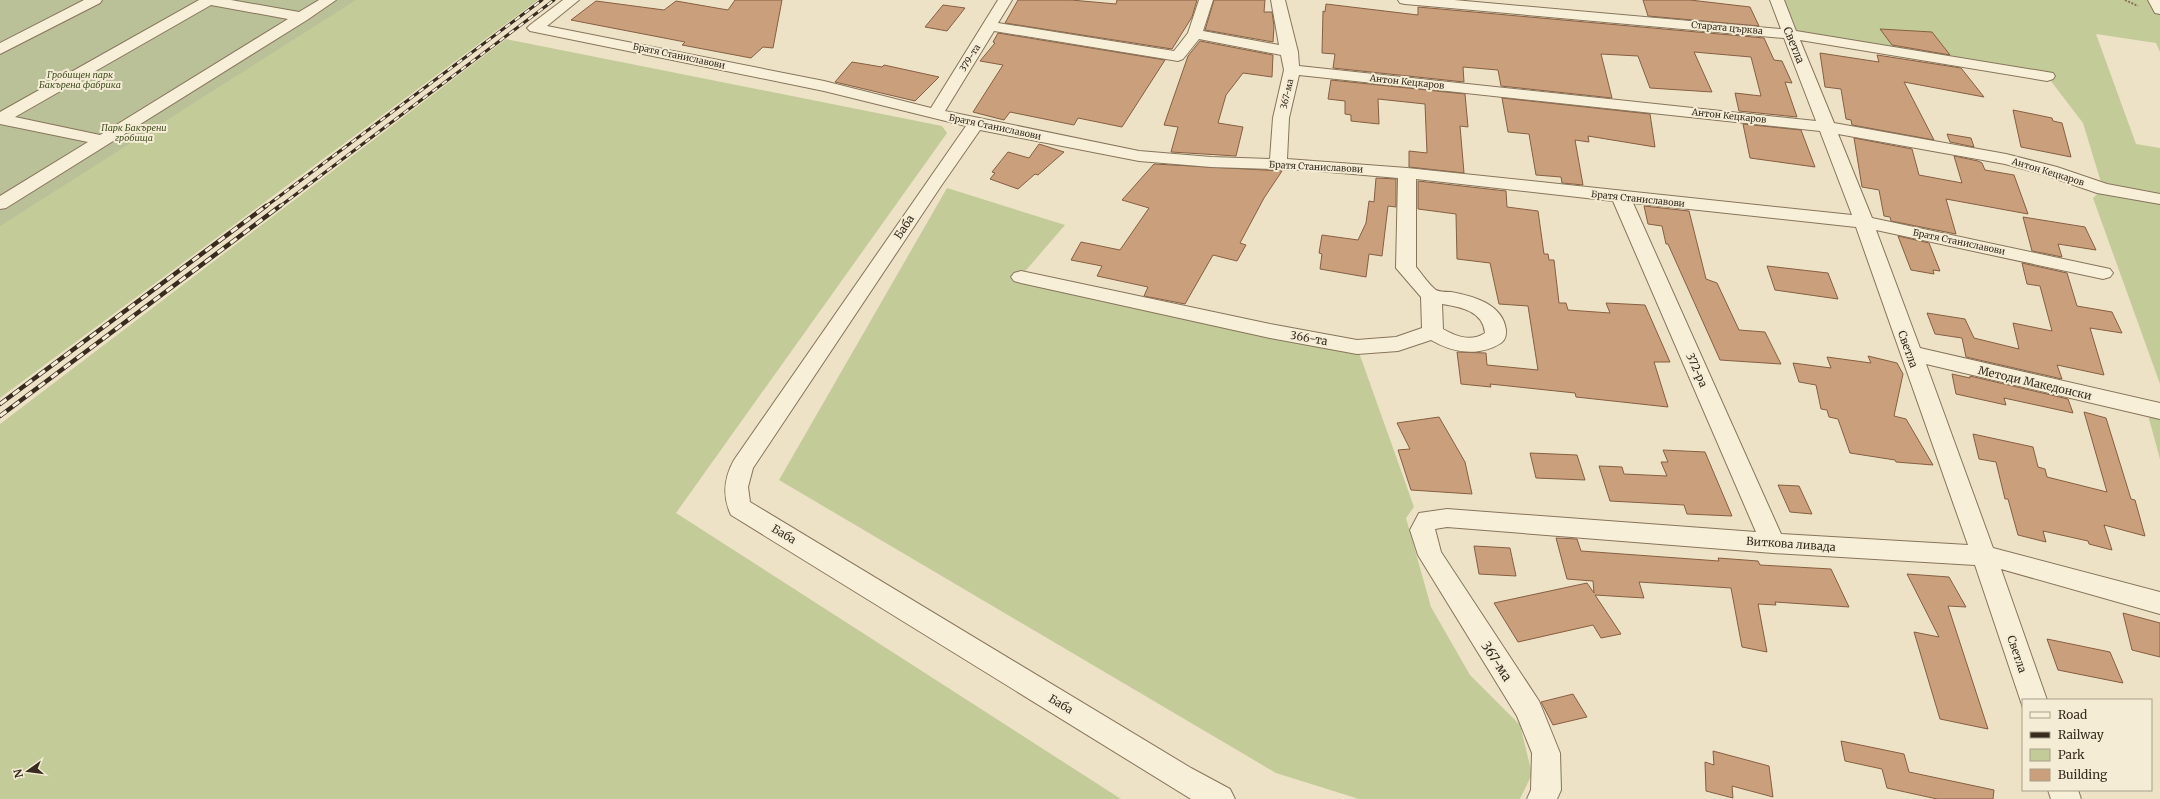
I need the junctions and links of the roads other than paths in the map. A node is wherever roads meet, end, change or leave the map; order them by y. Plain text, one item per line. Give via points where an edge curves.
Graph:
1 (95, 0) edge
2 (208, 0) edge
3 (328, 0) edge
4 (572, 0) edge
5 (1005, 0) edge
6 (1206, 0) edge
7 (1278, 0) edge
8 (1405, 0) edge
9 (1595, 0) edge
10 (1777, 0) edge
11 (2155, 0) edge
12 (2160, 10) edge
13 (302, 17) junction
14 (1600, 18) junction
15 (990, 26) junction
16 (1195, 34) junction
17 (1790, 34) junction
18 (0, 49) edge
19 (1290, 52) junction
20 (1292, 70) junction
21 (2047, 76) dead end
22 (935, 115) junction
23 (0, 119) edge
24 (976, 124) junction
25 (1827, 127) junction
26 (101, 140) junction
27 (1278, 165) junction
28 (1407, 173) junction
29 (1621, 197) junction
30 (2160, 200) edge
31 (0, 204) edge
32 (1864, 222) junction
33 (2103, 273) dead end
34 (1021, 277) dead end
35 (1431, 296) junction
36 (1433, 332) junction
37 (1910, 353) junction
38 (2160, 412) edge
39 (1422, 530) joint
40 (1773, 543) junction
41 (1984, 556) junction
42 (2160, 603) edge
43 (2033, 699) edge
44 (1220, 799) edge
45 (1542, 799) edge

1 - 18 street
2 - 13 street
2 - 23 street
3 - 13 street
4 - 22 street, Братя Станиславови via 535,28 817,85
5 - 15 street, 379-та
6 - 16 street
7 - 19 street, 367-ма
8 - 14 street, Старата църква
9 - 14 street
10 - 17 street, Светла
11 - 12 street
13 - 26 street
14 - 17 street, Старата църква
15 - 16 street via 1178,56
15 - 22 street, 379-та
16 - 19 street
17 - 21 street, Старата църква
17 - 25 street, Светла
19 - 20 street, 367-ма
20 - 25 street, Антон Кецкаров
20 - 27 street, 367-ма via 1281,118
22 - 24 street, Братя Станиславови
23 - 26 street
24 - 27 street, Братя Станиславови via 1138,156
24 - 44 street, Баба via 742,466 735,497 740,508 1181,778
25 - 30 street, Антон Кецкаров via 2006,159 2103,189
25 - 32 street, Светла
26 - 31 street
27 - 28 street, Братя Станиславови
28 - 29 street, Братя Станиславови
28 - 35 street via 1406,268
29 - 32 street, Братя Станиславови
29 - 40 street, 372-ра
32 - 33 street, Братя Станиславови
32 - 37 street, Светла
34 - 36 street, 366-та via 1270,331 1357,347 1398,344
35 - 36 street
35 - 36 street via 1471,303 1491,318 1497,327 1496,336 1475,346 1445,340
37 - 38 street, Методи Македонски
37 - 41 street, Светла
39 - 40 street, Виткова ливада via 1428,520 1446,518
39 - 45 street, 367-ма via 1430,554 1529,710 1546,753 1546,790
40 - 41 street, Виткова ливада
41 - 42 street, Виткова ливада
41 - 43 street, Светла

